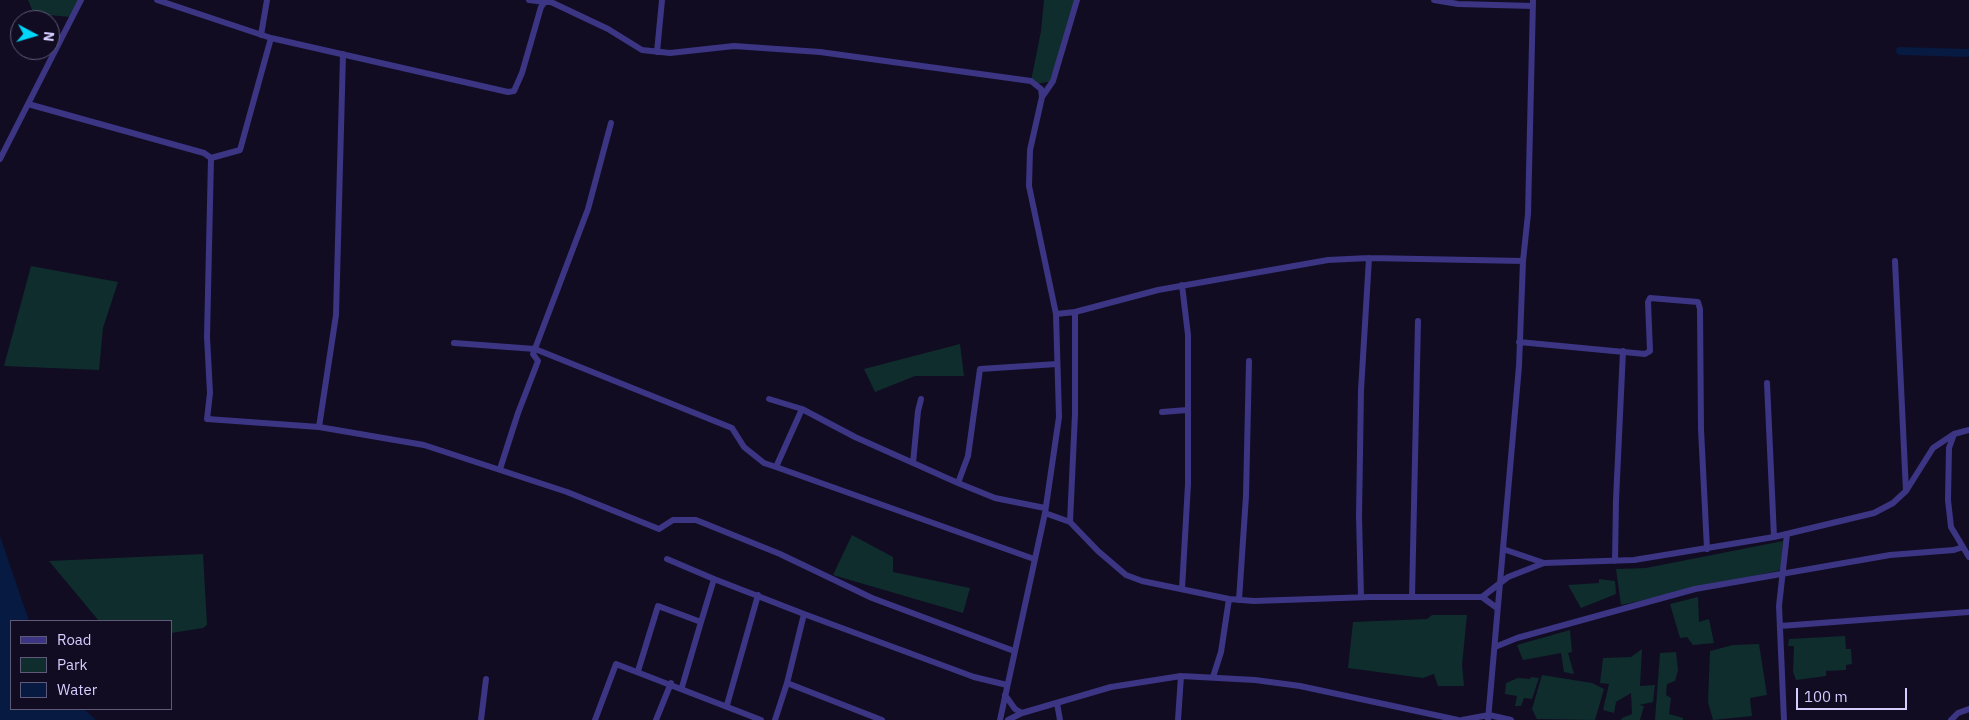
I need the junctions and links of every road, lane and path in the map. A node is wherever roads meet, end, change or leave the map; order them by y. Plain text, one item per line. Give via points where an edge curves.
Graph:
1 (81, 0) edge
2 (157, 0) edge
3 (267, 0) edge
4 (528, 0) edge
5 (662, 0) edge
6 (1077, 0) edge
7 (1435, 0) edge
8 (545, 2) junction
9 (1533, 3) edge
10 (261, 35) junction
11 (271, 38) junction
12 (657, 52) junction
13 (343, 54) junction
14 (1053, 81) junction
15 (1036, 84) junction
16 (1042, 97) junction
17 (28, 104) junction
18 (611, 123) dead end
19 (0, 158) edge
20 (211, 158) junction
21 (1369, 258) junction
22 (1523, 261) junction
23 (1895, 262) dead end
24 (1182, 285) junction
25 (1075, 312) junction
26 (1056, 314) junction
27 (1418, 321) dead end
28 (1519, 342) junction
29 (454, 343) dead end
30 (535, 349) junction
31 (1623, 352) junction
32 (1249, 361) dead end
33 (1057, 364) junction
34 (1767, 383) dead end
35 (768, 399) dead end
36 (921, 399) dead end
37 (802, 409) junction
38 (1188, 410) junction
39 (1162, 412) dead end
40 (319, 427) junction
41 (1969, 430) edge
42 (1954, 434) junction
43 (913, 464) junction
44 (776, 467) junction
45 (500, 469) junction
46 (958, 483) junction
47 (1906, 491) junction
48 (1045, 511) junction
49 (1070, 522) junction
50 (1787, 534) junction
51 (1774, 537) junction
52 (1962, 547) junction
53 (1503, 549) junction
54 (1707, 549) junction
55 (1969, 557) edge
56 (667, 559) dead end
57 (1034, 559) junction
58 (1615, 561) junction
59 (1544, 563) junction
60 (1784, 574) junction
61 (714, 580) junction
62 (1498, 585) junction
63 (1182, 590) junction
64 (758, 595) junction
65 (1361, 597) junction
66 (1412, 597) junction
67 (1482, 597) junction
68 (1229, 599) junction
69 (1239, 600) junction
70 (1497, 608) junction
71 (1969, 612) edge
72 (804, 614) junction
73 (701, 622) junction
74 (1780, 626) junction
75 (1495, 647) junction
76 (1014, 651) junction
77 (638, 672) junction
78 (1181, 676) junction
79 (1213, 677) junction
80 (486, 678) dead end
81 (671, 683) junction
82 (787, 683) junction
83 (1007, 684) junction
84 (682, 688) junction
85 (1005, 695) junction
86 (1057, 702) junction
87 (727, 705) junction
88 (1969, 709) edge
89 (1022, 713) junction
90 (1488, 718) edge
91 (481, 720) edge
92 (595, 720) edge
93 (656, 720) edge
94 (762, 720) edge
95 (775, 720) edge
96 (882, 720) edge
97 (1000, 720) edge
98 (1008, 720) edge
99 (1060, 720) edge
100 (1178, 720) edge
101 (1458, 720) edge
102 (1462, 720) edge
103 (1511, 720) edge
104 (1784, 720) edge
105 (1951, 720) edge

1 - 17 street
2 - 10 street
3 - 10 street
4 - 8 street
5 - 12 street
6 - 14 street
7 - 9 street via 1458,4
8 - 12 street via 608,29 642,50
8 - 13 street via 514,91
9 - 22 street via 1528,214
10 - 11 street
11 - 13 street
11 - 20 street via 240,150
12 - 15 street via 692,52 734,46 768,48
13 - 40 street via 336,315
14 - 15 street
14 - 16 street
15 - 16 street
16 - 26 street via 1030,150 1029,186
17 - 19 street
17 - 20 street
18 - 30 street via 588,209
20 - 40 street via 207,337 210,393 207,419
21 - 22 street
21 - 24 street via 1328,260
21 - 65 street via 1361,390
22 - 28 street
23 - 47 street
24 - 25 street
24 - 38 street via 1188,335
25 - 26 street
25 - 49 street
26 - 33 street
27 - 66 street
28 - 31 street
28 - 53 street
29 - 30 street
30 - 44 street via 732,428 744,447 764,463
30 - 45 street via 533,354 538,360
31 - 54 street via 1645,354 1650,351 1650,298 1698,302
31 - 58 street
32 - 69 street via 1246,496
33 - 46 street via 980,369 968,456
33 - 48 street via 1058,417
34 - 51 street
35 - 37 street
36 - 43 street
37 - 43 street
37 - 44 street
38 - 39 street
38 - 63 street
40 - 45 street via 424,445
41 - 42 street
42 - 47 street via 1933,448
42 - 52 street via 1948,448 1948,500 1952,527
43 - 46 street
44 - 57 street
45 - 76 street via 659,529 673,520 696,520 780,554 872,598
46 - 48 street via 995,498
47 - 50 street via 1893,503 1874,513
48 - 49 street
48 - 57 street
49 - 63 street via 1126,575
50 - 51 street
50 - 60 street
51 - 54 street
52 - 55 street
52 - 60 street via 1890,555
53 - 59 street
53 - 62 street
54 - 58 street
56 - 61 street
57 - 76 street
58 - 59 street
59 - 62 street via 1508,577
60 - 74 street via 1779,606
60 - 75 street via 1695,589 1517,638
61 - 64 street
61 - 73 street
62 - 67 street
62 - 70 street
63 - 68 street
64 - 72 street
64 - 87 street
65 - 66 street
65 - 69 street
66 - 67 street
67 - 70 street
68 - 69 street
68 - 79 street via 1222,652
70 - 75 street
71 - 74 street
72 - 82 street
72 - 83 street via 974,677
73 - 77 street via 658,606
73 - 84 street
74 - 104 street
75 - 90 street
76 - 83 street
77 - 81 street
77 - 92 street via 616,664
78 - 79 street
78 - 86 street via 1111,687
78 - 100 street
79 - 101 street via 1300,686
80 - 91 street
81 - 84 street
81 - 93 street
82 - 95 street
82 - 96 street
83 - 85 street
84 - 87 street
85 - 89 street
85 - 97 street
86 - 89 street
86 - 99 street
87 - 94 street
88 - 105 street
89 - 98 street
90 - 102 street
90 - 103 street

